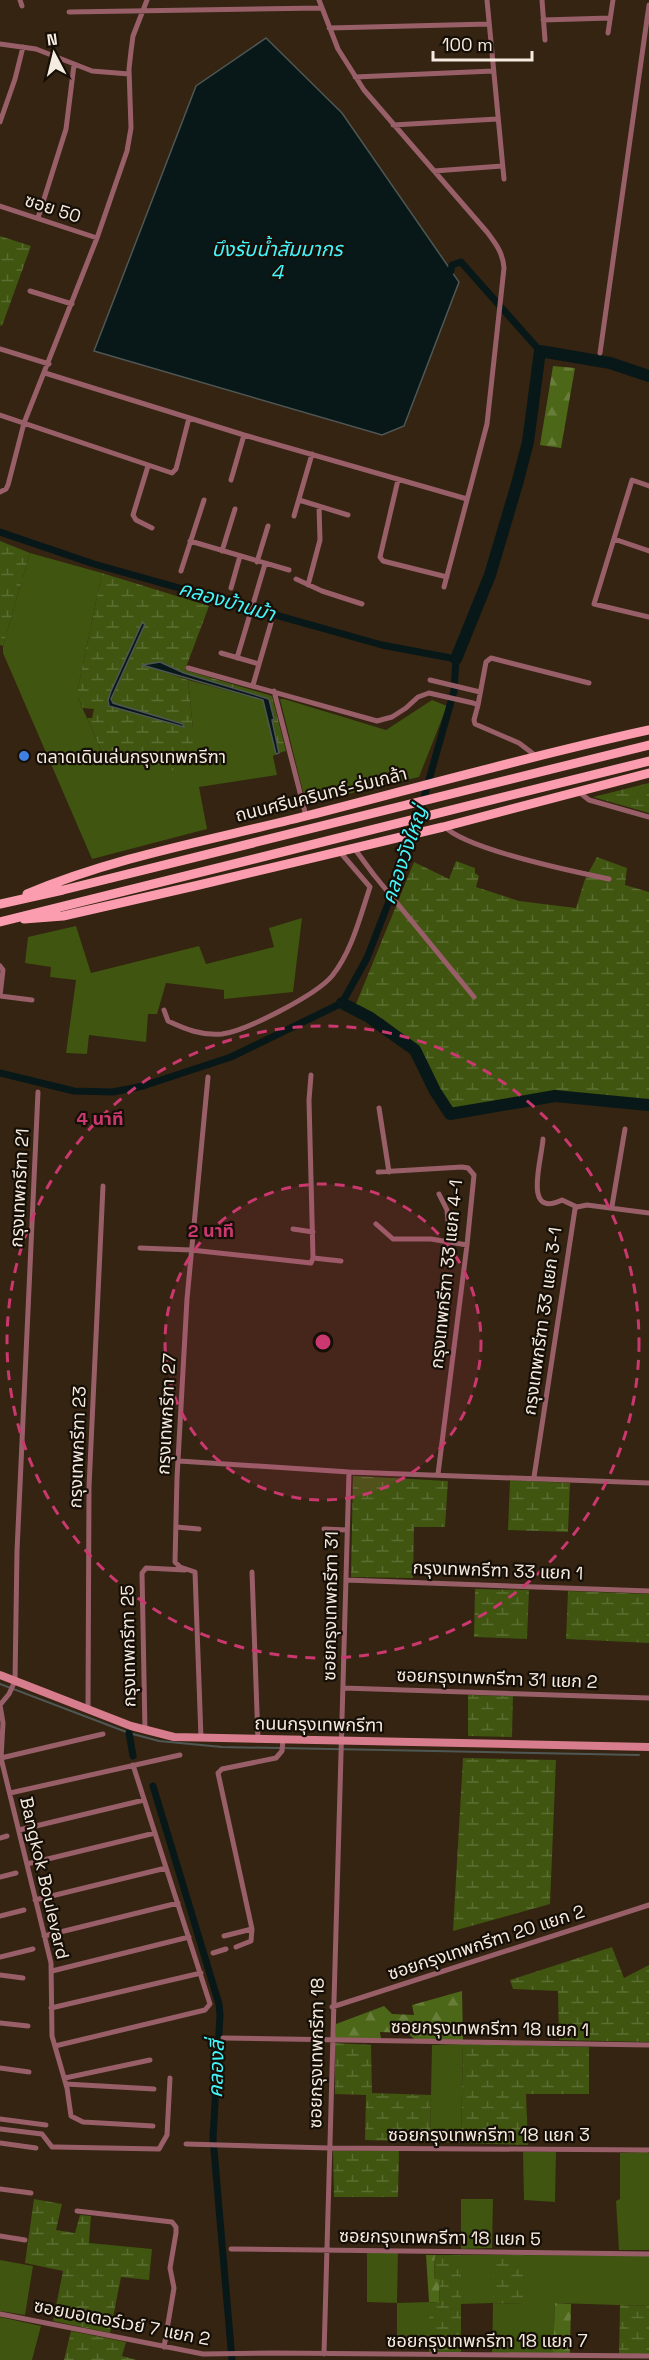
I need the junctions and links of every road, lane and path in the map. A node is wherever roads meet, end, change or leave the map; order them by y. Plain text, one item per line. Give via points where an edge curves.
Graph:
1 (147, 0) edge
2 (319, 0) edge
3 (487, 0) edge
4 (542, 0) edge
5 (613, 0) edge
6 (649, 5) edge
7 (321, 8) junction
8 (143, 11) junction
9 (69, 12) dead end
10 (610, 18) junction
11 (543, 20) junction
12 (489, 24) junction
13 (329, 28) junction
14 (608, 33) dead end
15 (545, 40) dead end
16 (0, 44) edge
17 (23, 47) junction
18 (74, 65) junction
19 (493, 71) junction
20 (129, 74) junction
21 (355, 77) junction
22 (497, 119) junction
23 (0, 122) edge
24 (393, 125) junction
25 (502, 166) junction
26 (434, 171) junction
27 (504, 179) dead end
28 (0, 206) edge
29 (38, 218) junction
30 (97, 238) junction
31 (30, 291) dead end
32 (72, 304) junction
33 (0, 349) edge
34 (600, 353) dead end
35 (49, 364) junction
36 (45, 374) junction
37 (0, 415) edge
38 (189, 418) junction
39 (24, 423) junction
40 (244, 435) junction
41 (312, 454) junction
42 (148, 466) junction
43 (231, 480) dead end
44 (398, 480) junction
45 (649, 486) edge
46 (0, 492) edge
47 (467, 499) junction
48 (204, 500) dead end
49 (299, 500) junction
50 (319, 506) junction
51 (235, 508) dead end
52 (348, 514) dead end
53 (294, 516) dead end
54 (268, 525) dead end
55 (152, 528) dead end
56 (614, 539) junction
57 (190, 541) junction
58 (222, 551) junction
59 (649, 551) edge
60 (240, 556) junction
61 (257, 562) junction
62 (264, 564) junction
63 (289, 570) dead end
64 (181, 571) dead end
65 (447, 577) junction
66 (296, 579) dead end
67 (308, 585) junction
68 (444, 586) dead end
69 (231, 588) dead end
70 (362, 604) dead end
71 (649, 617) edge
72 (272, 623) dead end
73 (221, 653) dead end
74 (237, 658) junction
75 (259, 664) junction
76 (188, 668) dead end
77 (433, 681) dead end
78 (589, 683) dead end
79 (253, 685) junction
80 (274, 691) junction
81 (478, 692) junction
82 (475, 704) junction
83 (649, 730) edge
84 (649, 745) edge
85 (537, 757) junction
86 (649, 761) edge
87 (492, 769) junction
88 (649, 773) edge
89 (579, 792) junction
90 (334, 808) junction
91 (503, 810) junction
92 (306, 816) junction
93 (649, 817) edge
94 (443, 826) junction
95 (352, 848) junction
96 (339, 851) junction
97 (609, 879) dead end
98 (3, 903) edge
99 (12, 919) junction
100 (0, 922) edge
101 (0, 966) edge
102 (474, 997) dead end
103 (32, 1000) dead end
104 (164, 1010) dead end
105 (311, 1075) dead end
106 (208, 1077) dead end
107 (39, 1092) dead end
108 (379, 1108) dead end
109 (625, 1129) dead end
110 (543, 1139) dead end
111 (378, 1172) dead end
112 (389, 1172) junction
113 (103, 1186) dead end
114 (439, 1194) dead end
115 (612, 1206) junction
116 (577, 1207) junction
117 (649, 1213) edge
118 (376, 1224) dead end
119 (293, 1228) dead end
120 (313, 1232) junction
121 (450, 1242) junction
122 (467, 1245) junction
123 (140, 1248) dead end
124 (191, 1250) junction
125 (313, 1258) junction
126 (341, 1261) dead end
127 (179, 1461) junction
128 (349, 1472) junction
129 (438, 1474) junction
130 (534, 1477) junction
131 (649, 1482) edge
132 (176, 1527) junction
133 (199, 1528) dead end
134 (324, 1529) dead end
135 (347, 1530) junction
136 (186, 1570) junction
137 (252, 1572) dead end
138 (345, 1580) junction
139 (649, 1591) edge
140 (0, 1675) edge
141 (14, 1684) junction
142 (344, 1688) junction
143 (649, 1698) edge
144 (0, 1705) edge
145 (88, 1709) junction
146 (145, 1731) junction
147 (103, 1734) dead end
148 (201, 1738) junction
149 (258, 1740) junction
150 (282, 1745) junction
151 (341, 1747) junction
152 (649, 1747) edge
153 (180, 1755) dead end
154 (2, 1758) junction
155 (133, 1765) junction
156 (10, 1793) junction
157 (144, 1800) junction
158 (19, 1830) junction
159 (155, 1833) junction
160 (7, 1836) dead end
161 (0, 1838) edge
162 (27, 1864) junction
163 (166, 1868) junction
164 (16, 1873) dead end
165 (0, 1877) edge
166 (35, 1900) junction
167 (178, 1904) junction
168 (649, 1905) edge
169 (24, 1910) dead end
170 (0, 1916) edge
171 (252, 1929) junction
172 (44, 1936) junction
173 (224, 1936) dead end
174 (189, 1937) junction
175 (236, 1947) dead end
176 (33, 1949) dead end
177 (226, 1949) dead end
178 (213, 1953) dead end
179 (0, 1957) edge
180 (52, 1971) junction
181 (201, 1973) junction
182 (0, 1975) edge
183 (23, 1978) dead end
184 (332, 2007) junction
185 (51, 2008) junction
186 (0, 2023) edge
187 (28, 2026) dead end
188 (223, 2038) dead end
189 (331, 2040) junction
190 (649, 2045) edge
191 (55, 2046) junction
192 (150, 2060) dead end
193 (0, 2068) edge
194 (29, 2072) dead end
195 (170, 2078) dead end
196 (65, 2081) junction
197 (154, 2089) dead end
198 (0, 2119) edge
199 (46, 2125) dead end
200 (153, 2126) dead end
201 (0, 2129) edge
202 (0, 2143) edge
203 (186, 2144) dead end
204 (36, 2148) dead end
205 (329, 2148) junction
206 (649, 2150) edge
207 (0, 2189) edge
208 (31, 2193) dead end
209 (77, 2211) dead end
210 (0, 2236) edge
211 (26, 2240) dead end
212 (231, 2249) dead end
213 (327, 2251) junction
214 (649, 2254) edge
215 (0, 2314) edge
216 (164, 2347) junction
217 (240, 2354) joint
218 (324, 2354) junction
219 (649, 2356) edge

1 - 8 street
2 - 7 street
3 - 12 street
4 - 11 street
5 - 10 street
6 - 34 street
7 - 8 street
7 - 13 street
8 - 9 street
8 - 20 street via 133,36
10 - 11 street
10 - 14 street
11 - 15 street
12 - 13 street
12 - 19 street
13 - 21 street
16 - 17 street
17 - 18 street
17 - 23 street
18 - 20 street via 102,73
18 - 29 street via 66,129
19 - 21 street
19 - 22 street
20 - 30 street via 129,141
21 - 24 street
22 - 24 street
22 - 25 street
24 - 26 street
25 - 26 street
25 - 27 street
26 - 47 street via 500,250 504,268 488,424
28 - 29 street, ซอย 50
29 - 30 street, ซอย 50
30 - 32 street
31 - 32 street
32 - 35 street
33 - 35 street
35 - 36 street
36 - 38 street
36 - 39 street
37 - 39 street
38 - 40 street
38 - 42 street via 174,472
39 - 42 street
39 - 46 street via 8,485
40 - 41 street
40 - 43 street
41 - 44 street
41 - 49 street
42 - 55 street via 133,515
44 - 47 street
44 - 65 street via 381,559
45 - 56 street via 632,480
47 - 65 street
48 - 57 street
49 - 50 street
49 - 53 street
50 - 52 street
50 - 67 street via 320,540
51 - 58 street
54 - 61 street
56 - 59 street
56 - 71 street via 594,604
57 - 58 street
57 - 64 street
58 - 60 street
60 - 61 street
60 - 69 street
61 - 62 street
62 - 63 street
62 - 74 street
65 - 68 street
66 - 67 street
67 - 70 street
72 - 75 street
73 - 74 street
74 - 75 street
75 - 79 street
76 - 79 street
77 - 81 street
78 - 81 street via 494,657 486,662
79 - 80 street
80 - 82 street via 377,722 429,693
80 - 92 street
81 - 82 street
82 - 85 street via 475,724 519,743
83 - 85 main road, ถนนศรีนครินทร์-ร่มเกล้า
84 - 98 main road, ถนนศรีนครินทร์-ร่มเกล้า
85 - 87 main road, ถนนศรีนครินทร์-ร่มเกล้า
86 - 99 main road
87 - 90 main road, ถนนศรีนครินทร์-ร่มเกล้า
87 - 91 main road via 483,782 483,795 487,806
88 - 89 main road
89 - 91 main road
89 - 93 street via 590,800
90 - 92 main road, ถนนศรีนครินทร์-ร่มเกล้า
90 - 95 main road via 356,815 361,822 362,833
91 - 94 main road
92 - 98 main road, ถนนศรีนครินทร์-ร่มเกล้า via 134,857 62,879
94 - 95 main road
94 - 97 street via 460,838 490,848
95 - 96 main road
95 - 102 street
96 - 99 main road via 74,914 38,920
96 - 104 street via 370,887 356,931 331,977 304,997 241,1029 222,1034 187,1030 168,1021
99 - 100 main road
101 - 103 street via 0,996
105 - 120 street
106 - 124 street, กรุงเทพกรีฑา 27
107 - 141 street, กรุงเทพกรีฑา 21
108 - 112 street
109 - 115 street
110 - 116 street via 538,1198 544,1203 562,1200
111 - 112 street, กรุงเทพกรีฑา 33 แยก 4-1
112 - 122 street, กรุงเทพกรีฑา 33 แยก 4-1 via 462,1167 472,1172
113 - 145 street, กรุงเทพกรีฑา 23 via 89,1487
114 - 121 street via 447,1210
115 - 116 street, กรุงเทพกรีฑา 33 แยก 3-1
115 - 117 street, กรุงเทพกรีฑา 33 แยก 3-1
116 - 130 street, กรุงเทพกรีฑา 33 แยก 3-1
118 - 121 street via 393,1239
119 - 120 street
120 - 125 street
121 - 122 street
122 - 129 street, กรุงเทพกรีฑา 33 แยก 4-1
123 - 124 street
124 - 125 street via 304,1263 311,1263
124 - 127 street, กรุงเทพกรีฑา 27
125 - 126 street
127 - 128 street
127 - 132 street, กรุงเทพกรีฑา 27
128 - 129 street
128 - 135 street, ซอยกรุงเทพกรีฑา 31
129 - 130 street
130 - 131 street
132 - 133 street
132 - 136 street, กรุงเทพกรีฑา 27 via 175,1562
134 - 135 street
135 - 138 street, ซอยกรุงเทพกรีฑา 31
136 - 146 street, กรุงเทพกรีฑา 25 via 146,1568 142,1573
136 - 148 street, กรุงเทพกรีฑา 27 via 195,1572
137 - 149 street
138 - 139 street, กรุงเทพกรีฑา 33 แยก 1
138 - 142 street, ซอยกรุงเทพกรีฑา 31
140 - 141 main road, ถนนกรุงเทพกรีฑา
141 - 144 street, Bangkok Boulevard
141 - 145 main road, ถนนกรุงเทพกรีฑา
142 - 143 street, ซอยกรุงเทพกรีฑา 31 แยก 2
142 - 151 street, ซอยกรุงเทพกรีฑา 31
144 - 154 street, Bangkok Boulevard
145 - 146 main road, ถนนกรุงเทพกรีฑา
146 - 148 main road, ถนนกรุงเทพกรีฑา
147 - 154 street
148 - 149 main road, ถนนกรุงเทพกรีฑา
149 - 150 main road, ถนนกรุงเทพกรีฑา
150 - 151 main road, ถนนกรุงเทพกรีฑา
150 - 171 street via 280,1755 271,1760 218,1773
151 - 152 main road, ถนนกรุงเทพกรีฑา
151 - 184 street, ซอยกรุงเทพกรีฑา 18
153 - 155 street
154 - 156 street, Bangkok Boulevard
155 - 156 street
155 - 157 street
156 - 158 street, Bangkok Boulevard
157 - 158 street
157 - 159 street
158 - 162 street, Bangkok Boulevard
159 - 162 street
159 - 163 street
160 - 161 street
162 - 166 street, Bangkok Boulevard
163 - 166 street
163 - 167 street
164 - 165 street
166 - 172 street, Bangkok Boulevard
167 - 172 street
167 - 174 street
168 - 184 street, ซอยกรุงเทพกรีฑา 20 แยก 2
169 - 170 street
171 - 173 street
171 - 175 street via 250,1941
172 - 180 street, Bangkok Boulevard
174 - 180 street
174 - 181 street
176 - 179 street
177 - 178 street
180 - 185 street, Bangkok Boulevard
181 - 185 street
181 - 191 street via 210,2004 205,2010
182 - 183 street
184 - 189 street, ซอยกรุงเทพกรีฑา 18
185 - 191 street, Bangkok Boulevard
186 - 187 street
188 - 189 street, ซอยกรุงเทพกรีฑา 18 แยก 1
189 - 190 street, ซอยกรุงเทพกรีฑา 18 แยก 1
189 - 205 street, ซอยกรุงเทพกรีฑา 18
191 - 196 street, Bangkok Boulevard
192 - 196 street
193 - 194 street
195 - 201 street via 167,2135 159,2149 56,2148 42,2134
196 - 197 street
196 - 200 street, Bangkok Boulevard via 69,2110 76,2120
198 - 199 street
202 - 204 street
203 - 205 street, ซอยกรุงเทพกรีฑา 18 แยก 3
205 - 206 street, ซอยกรุงเทพกรีฑา 18 แยก 3
205 - 213 street, ซอยกรุงเทพกรีฑา 18
207 - 208 street
209 - 216 street via 175,2224 170,2268 174,2288
210 - 211 street
212 - 213 street, ซอยกรุงเทพกรีฑา 18 แยก 5
213 - 214 street, ซอยกรุงเทพกรีฑา 18 แยก 5
213 - 218 street, ซอยกรุงเทพกรีฑา 18
215 - 216 street, ซอยมอเตอร์เวย์ 7 แยก 2
216 - 217 street, ซอยมอเตอร์เวย์ 7 แยก 2 via 203,2354
217 - 218 street, ซอยกรุงเทพกรีฑา 18 แยก 7
218 - 219 street, ซอยกรุงเทพกรีฑา 18 แยก 7

